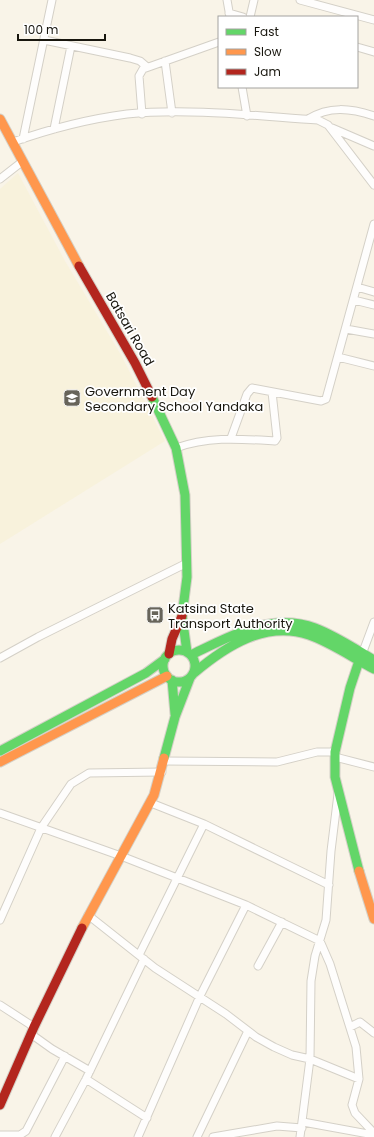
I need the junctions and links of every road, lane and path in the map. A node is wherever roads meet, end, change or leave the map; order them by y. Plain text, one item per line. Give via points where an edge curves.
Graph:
1 (52, 0) edge
2 (227, 0) edge
3 (254, 0) edge
4 (301, 0) edge
5 (230, 15) edge
6 (250, 16) edge
7 (374, 20) edge
8 (44, 40) junction
9 (218, 42) edge
10 (71, 46) junction
11 (358, 48) edge
12 (374, 52) edge
13 (165, 61) junction
14 (147, 67) junction
15 (242, 88) edge
16 (172, 113) junction
17 (142, 114) junction
18 (247, 116) junction
19 (374, 116) edge
20 (0, 119) edge
21 (308, 120) junction
22 (54, 128) junction
23 (331, 128) junction
24 (23, 139) junction
25 (13, 142) junction
26 (374, 146) edge
27 (23, 161) junction
28 (0, 179) edge
29 (374, 185) edge
30 (374, 224) edge
31 (366, 253) junction
32 (374, 254) edge
33 (357, 287) junction
34 (374, 292) edge
35 (354, 300) junction
36 (374, 305) edge
37 (346, 329) junction
38 (374, 334) edge
39 (338, 357) junction
40 (374, 366) edge
41 (272, 392) junction
42 (231, 438) junction
43 (176, 448) junction
44 (187, 563) junction
45 (182, 616) junction
46 (374, 622) edge
47 (189, 653) junction
48 (167, 656) junction
49 (361, 657) junction
50 (0, 658) edge
51 (374, 660) edge
52 (374, 669) edge
53 (192, 676) junction
54 (170, 678) junction
55 (175, 717) junction
56 (0, 751) edge
57 (335, 755) junction
58 (164, 761) junction
59 (0, 762) edge
60 (374, 767) edge
61 (162, 772) junction
62 (338, 793) junction
63 (150, 803) junction
64 (0, 813) edge
65 (204, 824) junction
66 (42, 828) junction
67 (121, 856) junction
68 (178, 878) junction
69 (329, 885) junction
70 (246, 905) junction
71 (88, 915) junction
72 (374, 919) edge
73 (0, 920) edge
74 (282, 922) junction
75 (320, 941) junction
76 (141, 957) junction
77 (258, 966) dead end
78 (200, 996) junction
79 (0, 1005) edge
80 (350, 1027) junction
81 (32, 1030) junction
82 (248, 1031) junction
83 (374, 1033) edge
84 (65, 1056) junction
85 (310, 1059) junction
86 (90, 1071) junction
87 (86, 1079) junction
88 (359, 1079) junction
89 (0, 1105) edge
90 (147, 1118) junction
91 (302, 1125) junction
92 (374, 1134) edge
93 (0, 1135) edge
94 (362, 1135) edge
95 (55, 1137) edge
96 (138, 1137) edge
97 (197, 1137) edge
98 (212, 1137) edge
99 (300, 1137) edge

1 - 8 street
2 - 5 street
3 - 6 street
4 - 7 street
8 - 10 street
8 - 24 street
9 - 13 street
10 - 14 street via 130,58 140,61
10 - 22 street
11 - 12 street
13 - 14 street
13 - 16 street
14 - 17 street via 139,76
15 - 18 street
16 - 17 street
16 - 18 street
17 - 22 street via 128,114
18 - 21 street
19 - 21 street via 338,109 319,112
20 - 25 main road, Batsari Road
21 - 23 street via 324,122
22 - 24 street
23 - 26 street
23 - 29 street
24 - 25 street
25 - 27 main road, Batsari Road
27 - 28 street
27 - 43 main road, Batsari Road via 82,272 136,363
30 - 31 street
31 - 32 street
31 - 33 street
33 - 34 street
33 - 35 street
35 - 36 street
35 - 37 street
37 - 38 street
37 - 39 street
39 - 40 street
39 - 41 street via 328,396 324,401
41 - 42 street via 252,388 250,390
41 - 42 street via 276,440
42 - 43 street via 190,443
43 - 44 main road, Batsari Road via 186,495
44 - 45 main road, Batsari Road
44 - 50 street
45 - 47 main road
45 - 48 main road
46 - 49 street
47 - 48 main road via 174,651
47 - 49 main road via 247,629 275,623 302,624 313,628
47 - 53 main road via 195,667
48 - 54 main road via 163,665
48 - 56 main road via 146,673
49 - 51 main road
49 - 52 main road
49 - 53 main road via 308,634 275,630 255,635 221,650
49 - 57 main road via 350,688
53 - 54 main road via 178,682
53 - 55 main road
54 - 55 main road
54 - 59 main road
55 - 58 main road
57 - 58 street via 317,752 277,762
57 - 60 street
57 - 62 main road
58 - 61 main road
61 - 63 main road
61 - 66 street via 89,773 71,784
62 - 69 street
62 - 72 main road
63 - 65 street
63 - 67 main road
64 - 66 street
65 - 68 street
65 - 69 street
66 - 67 street
66 - 73 street
67 - 68 street
67 - 71 main road
68 - 70 street
68 - 76 street
69 - 75 street via 326,920
70 - 74 street
70 - 78 street
71 - 76 street
71 - 81 main road
74 - 75 street
74 - 77 street
75 - 80 street
75 - 85 street via 311,981
76 - 78 street
76 - 86 street
78 - 82 street
78 - 90 street
79 - 81 street
80 - 83 street via 360,1022
80 - 88 street via 356,1047
81 - 84 street
81 - 89 main road
82 - 85 street via 274,1047
82 - 97 street
84 - 86 street
84 - 93 street via 26,1131 20,1135
85 - 88 street
85 - 91 street
86 - 87 street
87 - 90 street
87 - 95 street
88 - 92 street via 352,1105 355,1113
90 - 96 street
91 - 94 street
91 - 98 street via 277,1126
91 - 99 street
92 - 94 street

